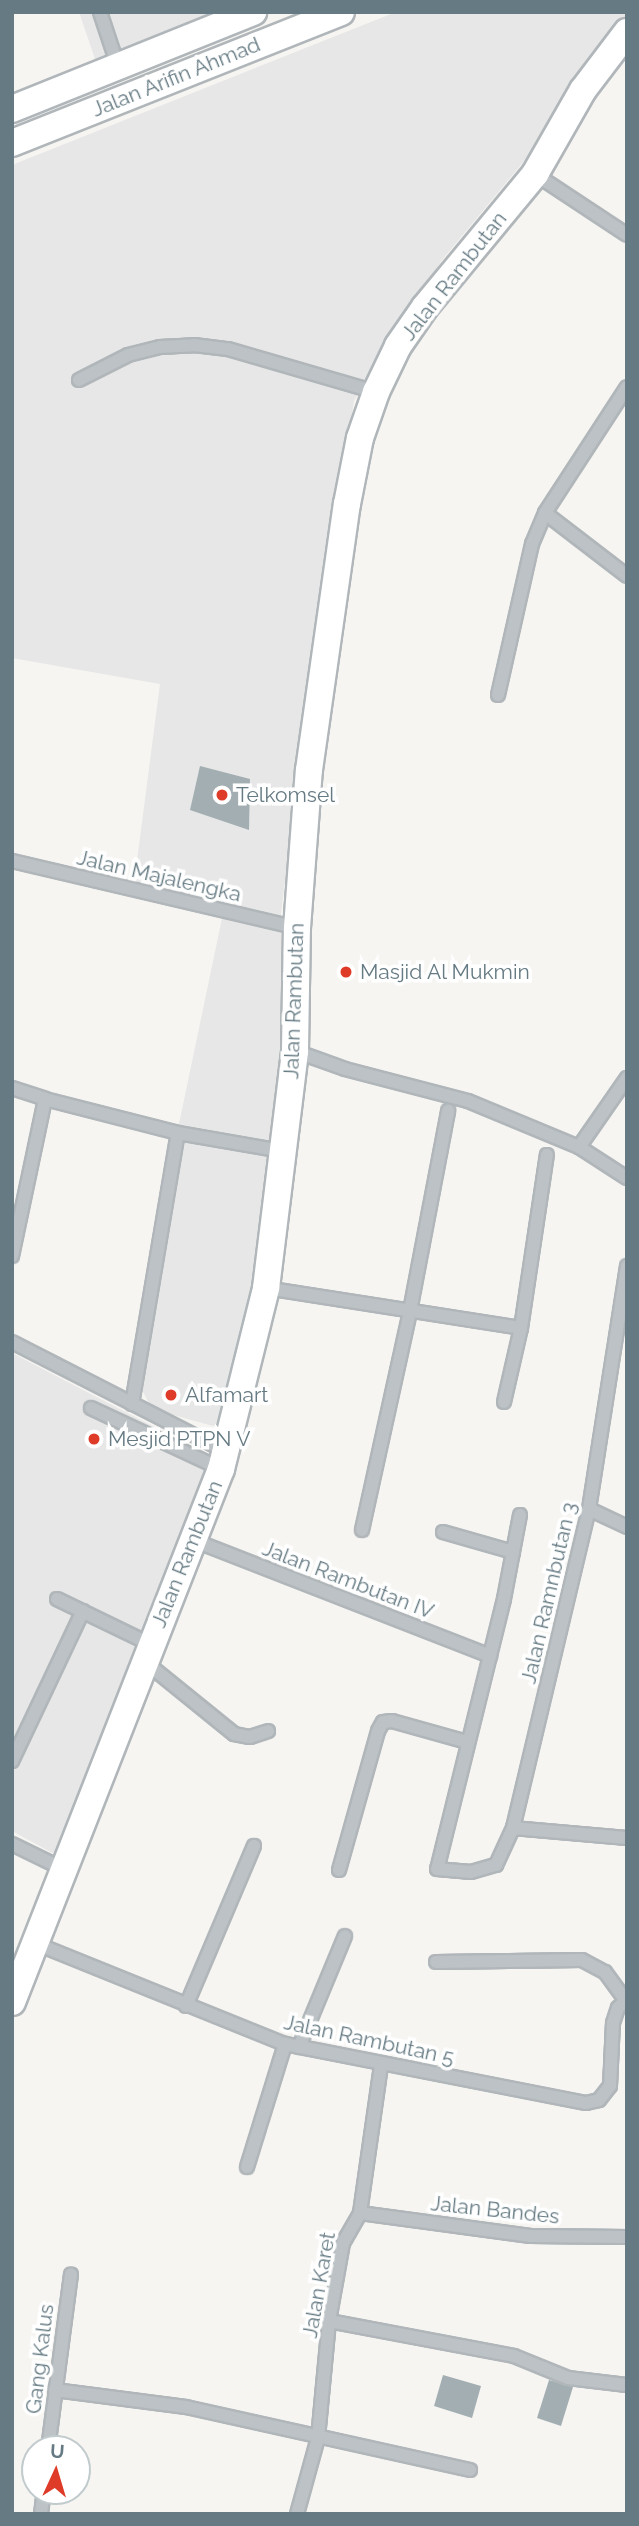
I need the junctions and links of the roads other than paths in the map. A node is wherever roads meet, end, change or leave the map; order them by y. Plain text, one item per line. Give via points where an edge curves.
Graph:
1 (100, 12) edge
2 (253, 12) edge
3 (341, 12) edge
4 (623, 12) edge
5 (623, 43) edge
6 (118, 66) junction
7 (12, 109) edge
8 (12, 143) edge
9 (535, 174) junction
10 (627, 234) edge
11 (79, 380) dead end
12 (627, 387) edge
13 (376, 392) junction
14 (545, 513) junction
15 (627, 576) edge
16 (498, 695) dead end
17 (12, 861) edge
18 (297, 928) junction
19 (295, 1051) junction
20 (627, 1078) edge
21 (12, 1088) edge
22 (45, 1099) junction
23 (448, 1111) dead end
24 (178, 1133) junction
25 (579, 1147) junction
26 (282, 1151) junction
27 (547, 1155) dead end
28 (627, 1178) edge
29 (12, 1256) edge
30 (627, 1266) edge
31 (266, 1288) junction
32 (410, 1311) junction
33 (521, 1328) junction
34 (12, 1342) edge
35 (504, 1402) dead end
36 (132, 1404) junction
37 (91, 1408) dead end
38 (224, 1461) junction
39 (589, 1509) junction
40 (520, 1515) dead end
41 (627, 1527) edge
42 (362, 1530) dead end
43 (443, 1532) dead end
44 (193, 1539) junction
45 (513, 1552) junction
46 (57, 1599) dead end
47 (83, 1611) junction
48 (147, 1652) junction
49 (490, 1656) junction
50 (268, 1731) dead end
51 (467, 1742) junction
52 (16, 1746) edge
53 (12, 1760) edge
54 (513, 1828) junction
55 (627, 1838) edge
56 (12, 1844) edge
57 (254, 1846) dead end
58 (63, 1869) junction
59 (339, 1870) dead end
60 (345, 1936) dead end
61 (37, 1944) junction
62 (436, 1962) dead end
63 (626, 2000) edge
64 (12, 2002) edge
65 (186, 2007) junction
66 (285, 2044) junction
67 (299, 2047) junction
68 (381, 2065) junction
69 (247, 2167) dead end
70 (360, 2213) junction
71 (627, 2237) edge
72 (71, 2275) dead end
73 (330, 2321) junction
74 (627, 2385) edge
75 (55, 2390) junction
76 (50, 2435) edge
77 (318, 2438) junction
78 (470, 2470) dead end
79 (297, 2514) edge

1 - 6 street
2 - 6 main road, Jalan Arifin Ahmad
3 - 8 main road, Jalan Arifin Ahmad
4 - 5 main road, Jalan Rambutan
5 - 9 main road, Jalan Rambutan via 583,90
6 - 7 main road, Jalan Arifin Ahmad
9 - 10 street
9 - 13 main road, Jalan Rambutan via 425,307 398,346
11 - 13 street via 128,355 194,345 228,349
12 - 14 street
13 - 18 main road, Jalan Rambutan via 360,438 347,503 309,770
14 - 15 street
14 - 16 street via 532,544
17 - 18 street, Jalan Majalengka
18 - 19 main road, Jalan Rambutan
19 - 25 street via 468,1101
19 - 26 main road, Jalan Rambutan
20 - 25 street
21 - 22 street
22 - 24 street
22 - 29 street
23 - 32 street
24 - 26 street
24 - 36 street
25 - 28 street
26 - 31 main road, Jalan Rambutan
27 - 33 street
30 - 39 street, Jalan Ramnbutan 3
31 - 32 street
31 - 38 main road, Jalan Rambutan
32 - 33 street
32 - 42 street
33 - 35 street
34 - 36 street
36 - 38 street
37 - 38 street
38 - 44 main road, Jalan Rambutan
39 - 41 street
39 - 54 street, Jalan Ramnbutan 3
40 - 45 street
43 - 45 street
44 - 48 main road, Jalan Rambutan
44 - 49 street, Jalan Rambutan IV
45 - 49 street
46 - 47 street
47 - 48 street
47 - 52 street
48 - 50 street via 234,1734 250,1737
48 - 58 main road, Jalan Rambutan
49 - 51 street
51 - 54 street, Jalan Ramnbutan 3 via 437,1869 471,1872 496,1865
51 - 59 street via 383,1722
52 - 53 street
54 - 55 street
56 - 58 street
57 - 65 street
58 - 61 main road, Jalan Rambutan
60 - 67 street
61 - 64 main road, Jalan Rambutan
61 - 65 street, Jalan Rambutan 5
62 - 63 street via 582,1961 606,1972
63 - 68 street, Jalan Rambutan 5 via 613,2023 610,2087 600,2100 577,2102
65 - 66 street, Jalan Rambutan 5
66 - 67 street, Jalan Rambutan 5
66 - 69 street
67 - 68 street, Jalan Rambutan 5
68 - 70 street, Jalan Karet
70 - 71 street, Jalan Bandes via 530,2236
70 - 73 street, Jalan Karet via 343,2243
72 - 75 street, Gang Kalus
73 - 74 street via 514,2357 568,2378
73 - 77 street, Jalan Karet
75 - 76 street, Gang Kalus
75 - 77 street via 186,2407
77 - 78 street
77 - 79 street, Jalan Karet

